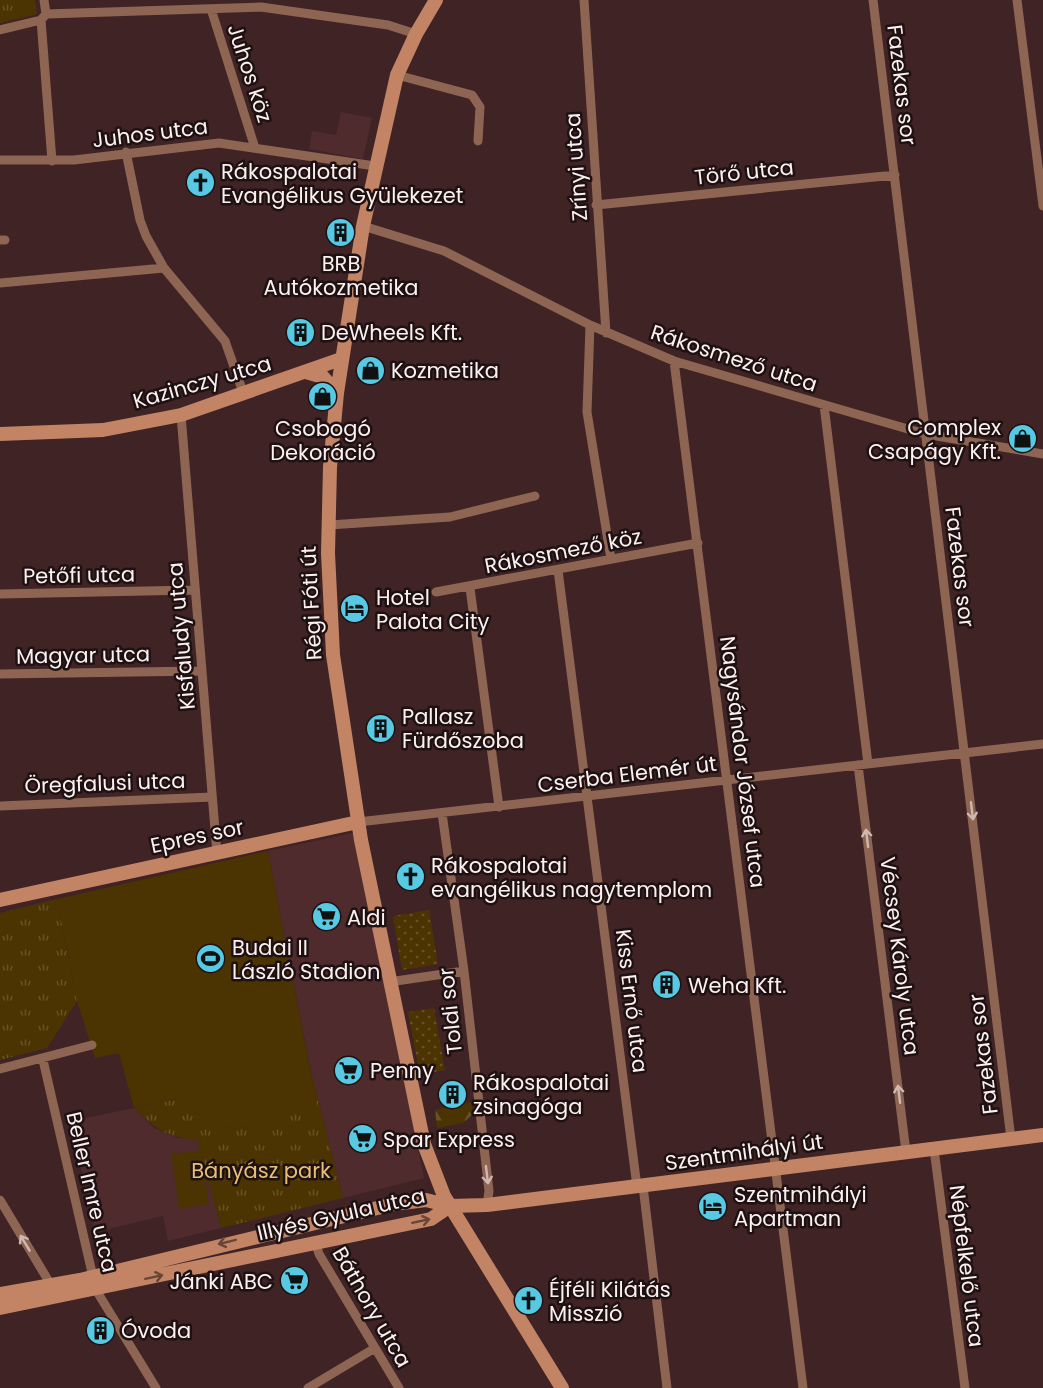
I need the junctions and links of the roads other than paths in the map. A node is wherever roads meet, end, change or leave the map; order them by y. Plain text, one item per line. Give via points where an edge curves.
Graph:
1 (44, 0) edge
2 (436, 0) edge
3 (584, 0) edge
4 (873, 0) edge
5 (1017, 0) edge
6 (189, 4) edge
7 (211, 9) junction
8 (43, 17) junction
9 (0, 30) edge
10 (416, 34) junction
11 (398, 75) junction
12 (478, 141) dead end
13 (255, 148) junction
14 (126, 152) junction
15 (0, 160) edge
16 (52, 161) junction
17 (375, 166) junction
18 (895, 175) junction
19 (596, 205) junction
20 (1043, 206) edge
21 (363, 226) junction
22 (164, 268) junction
23 (0, 283) edge
24 (590, 325) junction
25 (606, 333) junction
26 (341, 359) junction
27 (674, 361) junction
28 (306, 372) junction
29 (337, 393) junction
30 (244, 395) junction
31 (824, 405) junction
32 (181, 415) junction
33 (0, 434) edge
34 (925, 434) junction
35 (1043, 454) edge
36 (535, 496) dead end
37 (329, 525) junction
38 (698, 543) junction
39 (611, 559) junction
40 (558, 570) junction
41 (470, 588) junction
42 (194, 590) junction
43 (436, 592) dead end
44 (0, 594) edge
45 (202, 671) junction
46 (0, 674) edge
47 (1043, 744) edge
48 (965, 753) junction
49 (863, 764) junction
50 (728, 780) junction
51 (589, 795) junction
52 (212, 797) junction
53 (0, 806) edge
54 (499, 807) junction
55 (442, 813) junction
56 (358, 822) junction
57 (217, 854) junction
58 (0, 900) edge
59 (464, 971) junction
60 (389, 982) junction
61 (92, 1045) dead end
62 (43, 1060) junction
63 (0, 1069) edge
64 (1043, 1135) edge
65 (1011, 1139) junction
66 (934, 1149) junction
67 (906, 1152) junction
68 (774, 1168) junction
69 (640, 1187) junction
70 (0, 1200) edge
71 (487, 1205) junction
72 (450, 1206) junction
73 (345, 1214) junction
74 (343, 1237) junction
75 (316, 1244) junction
76 (94, 1283) junction
77 (51, 1285) junction
78 (0, 1294) edge
79 (0, 1308) edge
80 (375, 1348) junction
81 (156, 1388) edge
82 (310, 1388) edge
83 (399, 1388) edge
84 (562, 1388) edge
85 (667, 1388) edge
86 (803, 1388) edge
87 (965, 1388) edge

1 - 8 street
2 - 10 main road, Régi Fóti út
3 - 19 street, Zrínyi utca
4 - 18 street, Fazekas sor
5 - 20 street
6 - 7 street
6 - 8 street
7 - 10 street via 280,9 388,25
7 - 13 street, Juhos köz
8 - 9 street
8 - 16 street
10 - 11 main road, Régi Fóti út
11 - 12 street via 472,95 480,107
11 - 17 main road, Régi Fóti út
13 - 14 street, Juhos utca via 204,142
13 - 17 street, Juhos utca
14 - 16 street, Juhos utca
14 - 22 street via 140,220
15 - 16 street, Juhos utca
17 - 21 main road, Régi Fóti út
18 - 19 street, Törő utca
18 - 34 street, Fazekas sor
19 - 25 street, Zrínyi utca
21 - 24 street, Rákosmező utca via 444,251
21 - 26 main road, Régi Fóti út
22 - 23 street
22 - 30 street via 225,341
24 - 25 street, Rákosmező utca
24 - 39 street via 586,412
25 - 27 street, Rákosmező utca
26 - 28 main road, Kazinczy utca
26 - 29 main road, Régi Fóti út
27 - 31 street, Rákosmező utca
27 - 38 street, Nagysándor József utca
28 - 29 main road via 322,377
28 - 30 main road, Kazinczy utca
29 - 37 main road, Régi Fóti út
30 - 32 main road, Kazinczy utca
31 - 34 street, Rákosmező utca
31 - 49 street, Vécsey Károly utca
32 - 33 main road, Kazinczy utca via 104,430
32 - 42 street, Kisfaludy utca
34 - 35 street, Rákosmező utca
34 - 48 street, Fazekas sor
36 - 37 street via 450,517
37 - 56 main road, Régi Fóti út via 333,655
38 - 39 street, Rákosmező köz
38 - 50 street, Nagysándor József utca
39 - 40 street, Rákosmező köz
40 - 41 street, Rákosmező köz
40 - 51 street, Kiss Ernő utca
41 - 43 street, Rákosmező köz
41 - 54 street
42 - 44 street, Petőfi utca
42 - 45 street, Kisfaludy utca
45 - 46 street, Magyar utca
45 - 52 street, Kisfaludy utca
47 - 48 street, Cserba Elemér út
48 - 49 street, Cserba Elemér út
48 -> 65 street, Fazekas sor
49 - 50 street, Cserba Elemér út
67 -> 49 street, Vécsey Károly utca
50 - 51 street, Cserba Elemér út
50 - 68 street, Nagysándor József utca
51 - 54 street, Cserba Elemér út
51 - 69 street, Kiss Ernő utca
52 - 53 street, Öregfalusi utca
52 - 57 street, Kisfaludy utca
54 - 55 street, Cserba Elemér út
55 - 56 street, Cserba Elemér út
55 - 59 street, Toldi sor
56 - 57 main road, Epres sor
56 - 60 main road, Régi Fóti út
57 - 58 main road, Epres sor
59 - 60 street
59 -> 71 street, Toldi sor via 489,1191
60 - 72 main road, Régi Fóti út via 424,1144
61 - 62 street
62 - 63 street
62 - 76 street, Beller Imre utca
64 - 65 main road, Szentmihályi út
65 - 66 main road, Szentmihályi út
66 - 67 main road, Szentmihályi út
66 - 87 street, Népfelkelő utca
67 - 68 main road, Szentmihályi út
68 - 69 main road, Szentmihályi út
68 - 86 street, Nagysándor József utca
69 - 71 main road, Szentmihályi út
69 - 85 street, Kiss Ernő utca
77 -> 70 street
71 - 72 main road, Szentmihályi út
72 - 73 main road, Illyés Gyula utca via 426,1200
74 -> 72 main road, Illyés Gyula utca via 431,1219
72 - 84 main road, Régi Fóti út
73 - 74 main road
73 -> 76 main road, Illyés Gyula utca
74 - 75 main road, Illyés Gyula utca
76 -> 75 main road, Illyés Gyula utca
75 - 80 street, Báthory utca
76 - 77 main road, Illyés Gyula utca
76 - 79 main road, Illyés Gyula utca
76 - 81 street, Beller Imre utca
77 - 78 main road, Illyés Gyula utca
80 - 82 street
80 - 83 street, Báthory utca

